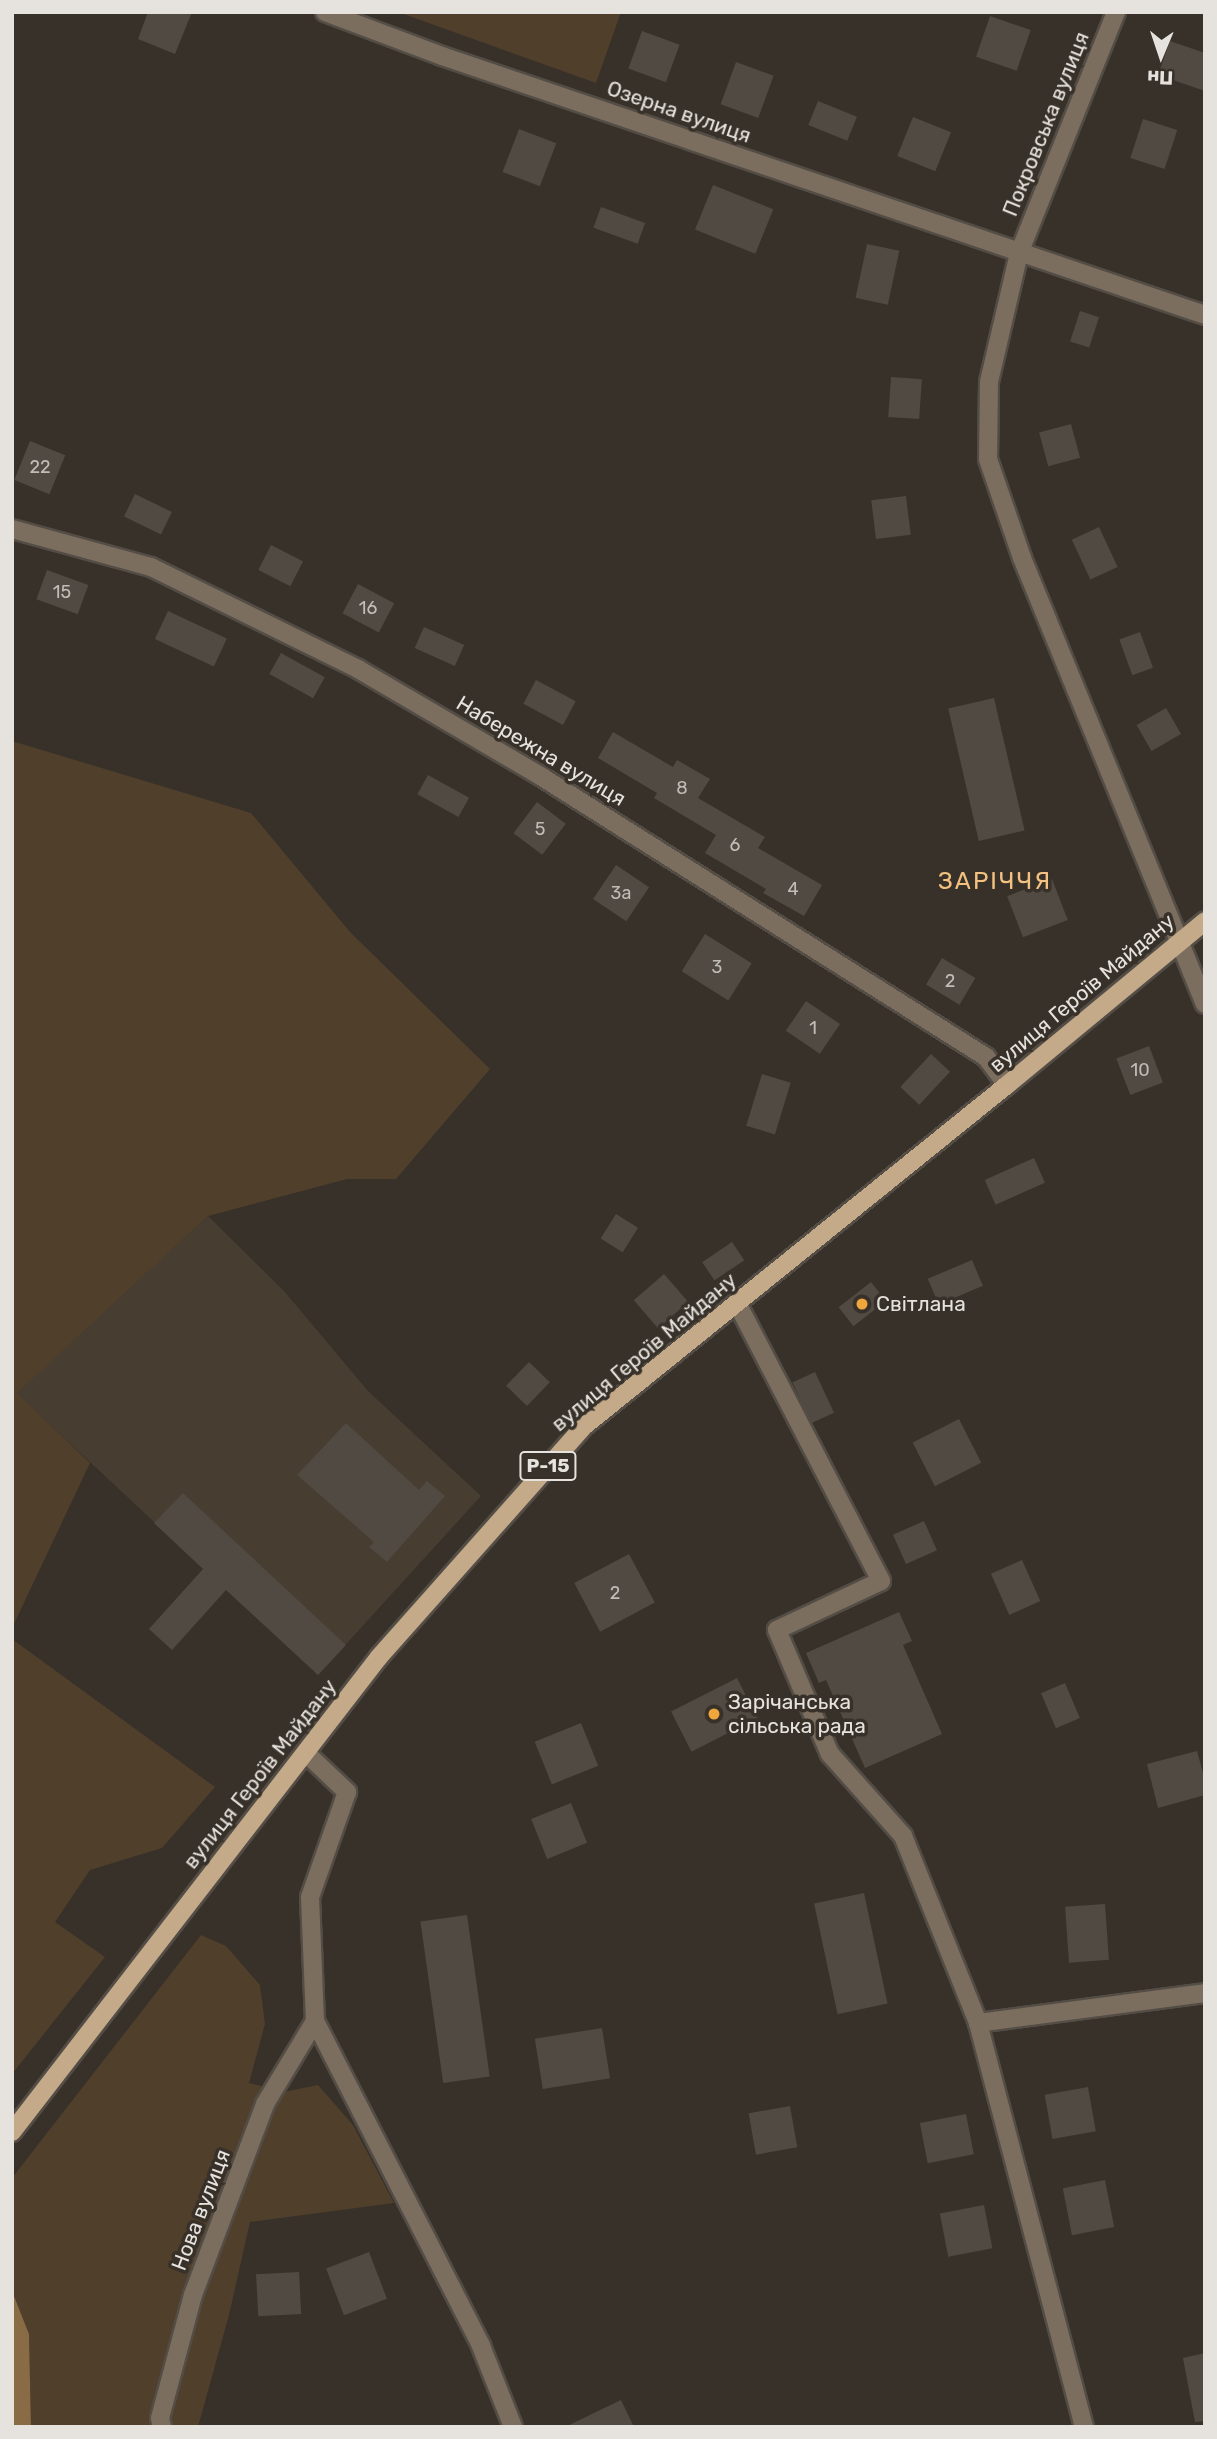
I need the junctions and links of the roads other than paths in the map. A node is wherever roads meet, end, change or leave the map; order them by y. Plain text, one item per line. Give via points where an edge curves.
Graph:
1 (325, 12) edge
2 (1116, 12) edge
3 (1019, 253) junction
4 (1205, 315) edge
5 (12, 529) edge
6 (1205, 920) edge
7 (1180, 941) junction
8 (1205, 1004) edge
9 (1007, 1085) junction
10 (737, 1303) junction
11 (306, 1753) junction
12 (1205, 1993) edge
13 (316, 2021) junction
14 (978, 2023) junction
15 (12, 2132) edge
16 (162, 2427) edge
17 (513, 2427) edge
18 (1084, 2427) edge

1 - 3 street, Озерна вулиця
2 - 3 street, Покровська вулиця
3 - 4 street, Озерна вулиця
3 - 7 street, Покровська вулиця via 989,382 988,459 1023,558
5 - 9 street, Набережна вулиця via 150,567 358,669 542,776 986,1057
6 - 7 main road, вулиця Героїв Майдану / Р-15
7 - 8 street, Покровська вулиця
7 - 9 main road, вулиця Героїв Майдану / Р-15
9 - 10 main road, вулиця Героїв Майдану / Р-15
10 - 11 main road, вулиця Героїв Майдану / Р-15 via 583,1427 387,1648
10 - 14 street via 881,1581 776,1630 830,1754 903,1836
11 - 13 street via 347,1792 310,1897
11 - 15 main road, вулиця Героїв Майдану / Р-15
12 - 14 street
13 - 16 street, Нова вулиця via 265,2104 193,2295 160,2418
13 - 17 street via 481,2346
14 - 18 street

